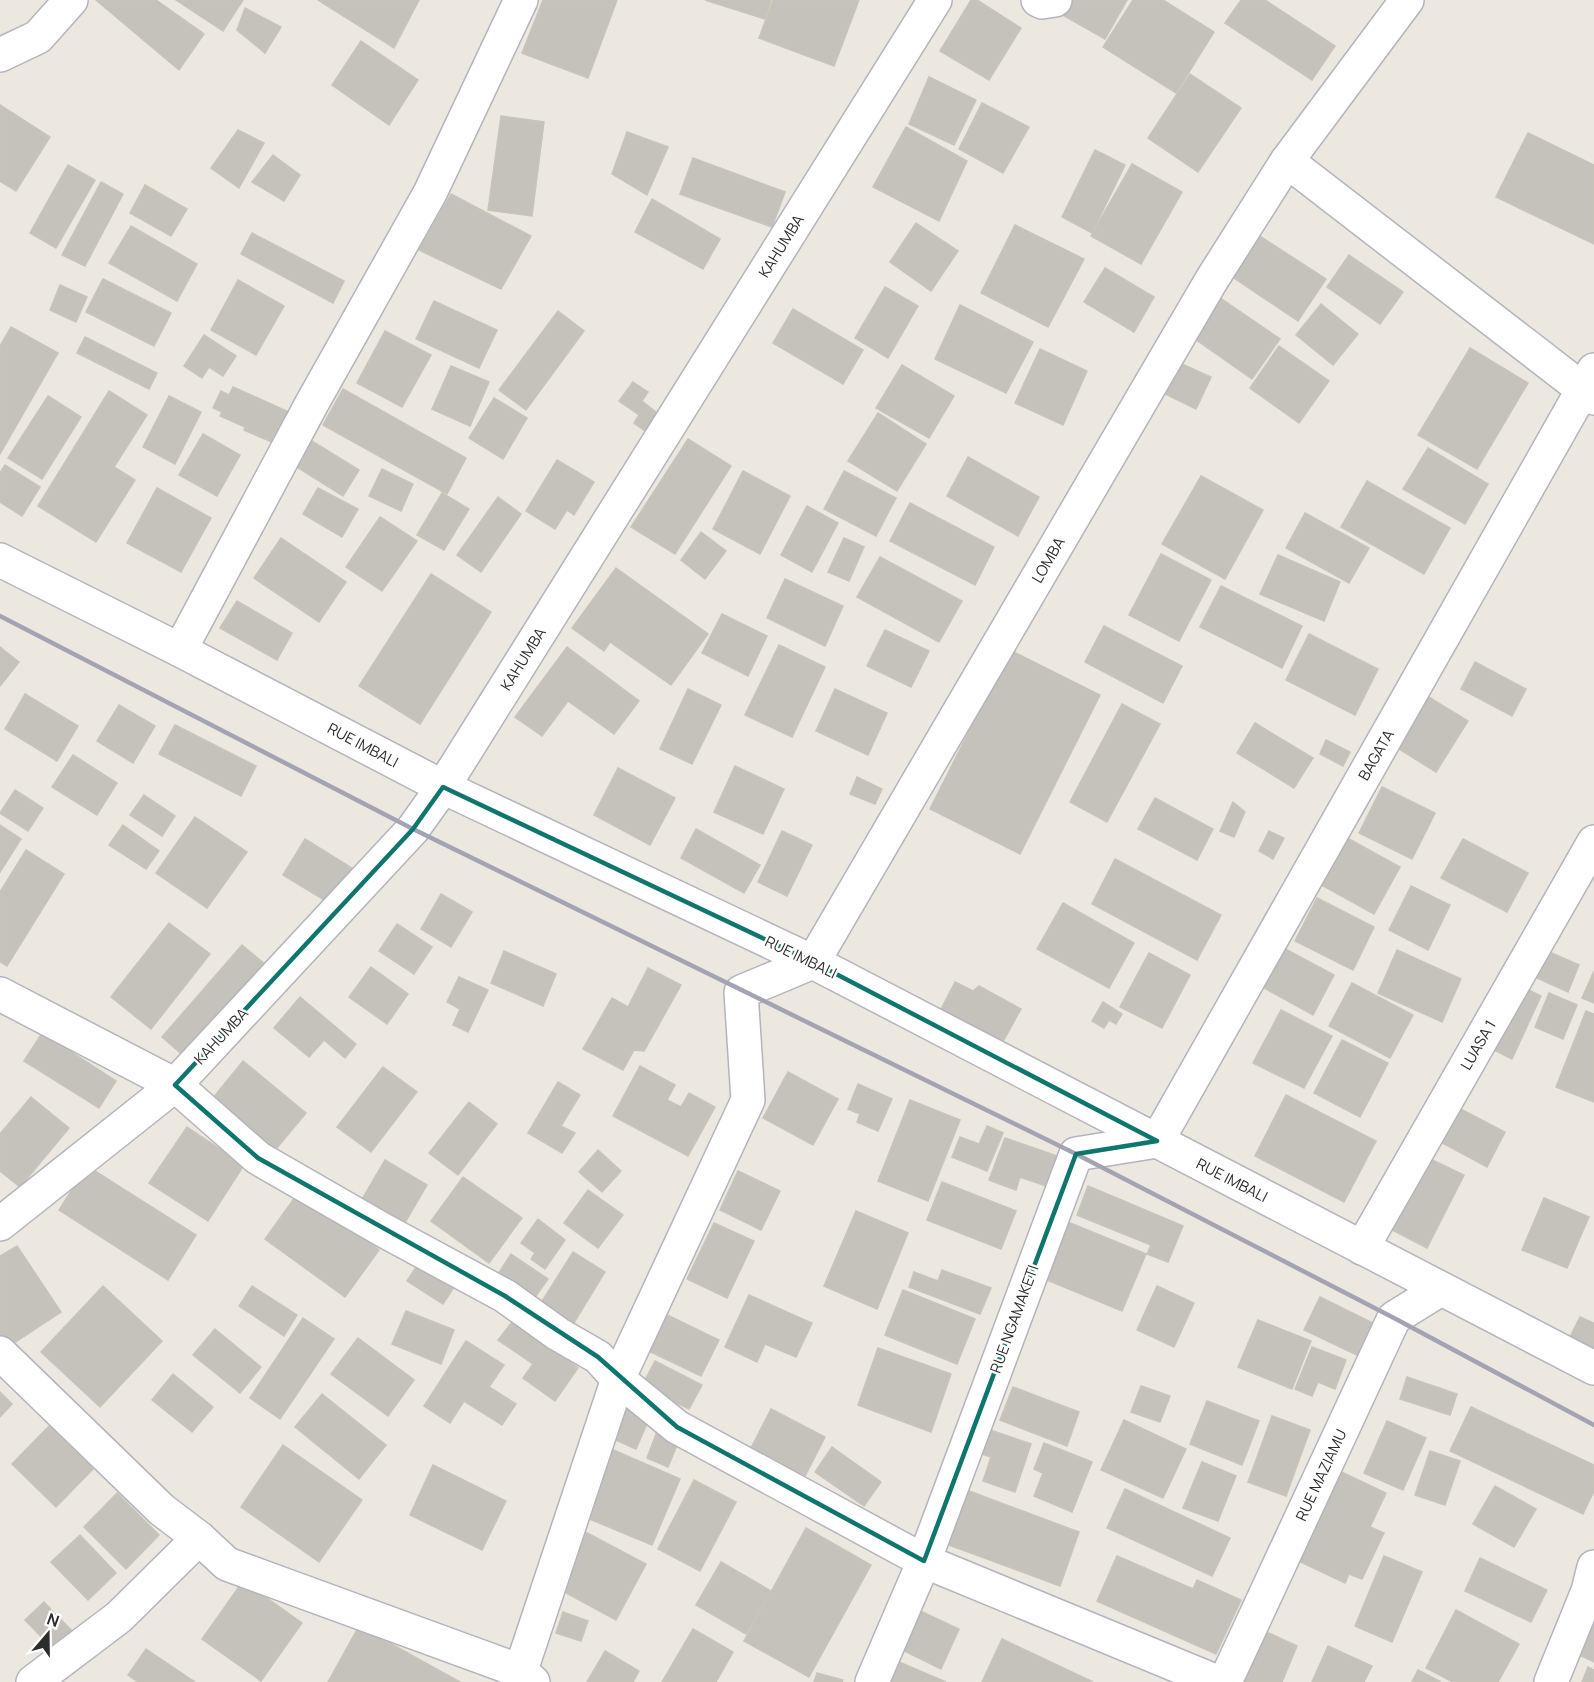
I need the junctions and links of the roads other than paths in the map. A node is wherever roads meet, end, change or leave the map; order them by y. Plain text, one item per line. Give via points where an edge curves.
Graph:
1 (71, 0) edge
2 (521, 0) edge
3 (935, 0) edge
4 (1038, 0) edge
5 (1055, 0) edge
6 (1407, 0) edge
7 (0, 55) edge
8 (1287, 161) junction
9 (1590, 386) edge
10 (7, 568) edge
11 (180, 650) junction
12 (443, 787) junction
13 (1594, 842) edge
14 (813, 962) junction
15 (0, 994) edge
16 (175, 1085) junction
17 (1157, 1141) junction
18 (0, 1224) edge
19 (1362, 1248) junction
20 (1441, 1289) junction
21 (0, 1353) edge
22 (1594, 1368) edge
23 (618, 1378) junction
24 (199, 1538) junction
25 (924, 1561) junction
26 (1594, 1568) edge
27 (523, 1678) edge
28 (33, 1682) edge
29 (872, 1682) edge
30 (1217, 1682) edge
31 (1225, 1682) edge
32 (1551, 1682) edge

1 - 7 street via 38,37
2 - 11 street via 430,193
3 - 12 street, KAHUMBA
4 - 5 street
6 - 8 street, LOMBA
8 - 9 street
8 - 14 street, LOMBA via 1205,291
9 - 17 street, BAGATA
10 - 11 street, RUE IMBALI
11 - 12 street, RUE IMBALI
12 - 14 street, RUE IMBALI
12 - 16 street, KAHUMBA via 413,829
13 - 19 street, LUASA 1
14 - 17 street, RUE IMBALI
14 - 23 street via 741,992 748,1100
15 - 16 street
16 - 18 street, KAHUMBA
16 - 23 street via 258,1158 505,1296 598,1357
17 - 19 street, RUE IMBALI
17 - 25 street, RUE NGAMAKETI via 1076,1154
19 - 20 street, RUE IMBALI
20 - 22 street, RUE IMBALI
20 - 31 street, RUE MAZIAMU via 1394,1318
21 - 24 street via 162,1510
23 - 25 street via 677,1427
23 - 27 street
24 - 27 street via 227,1564
24 - 28 street via 118,1617
25 - 29 street
25 - 30 street
26 - 32 street

